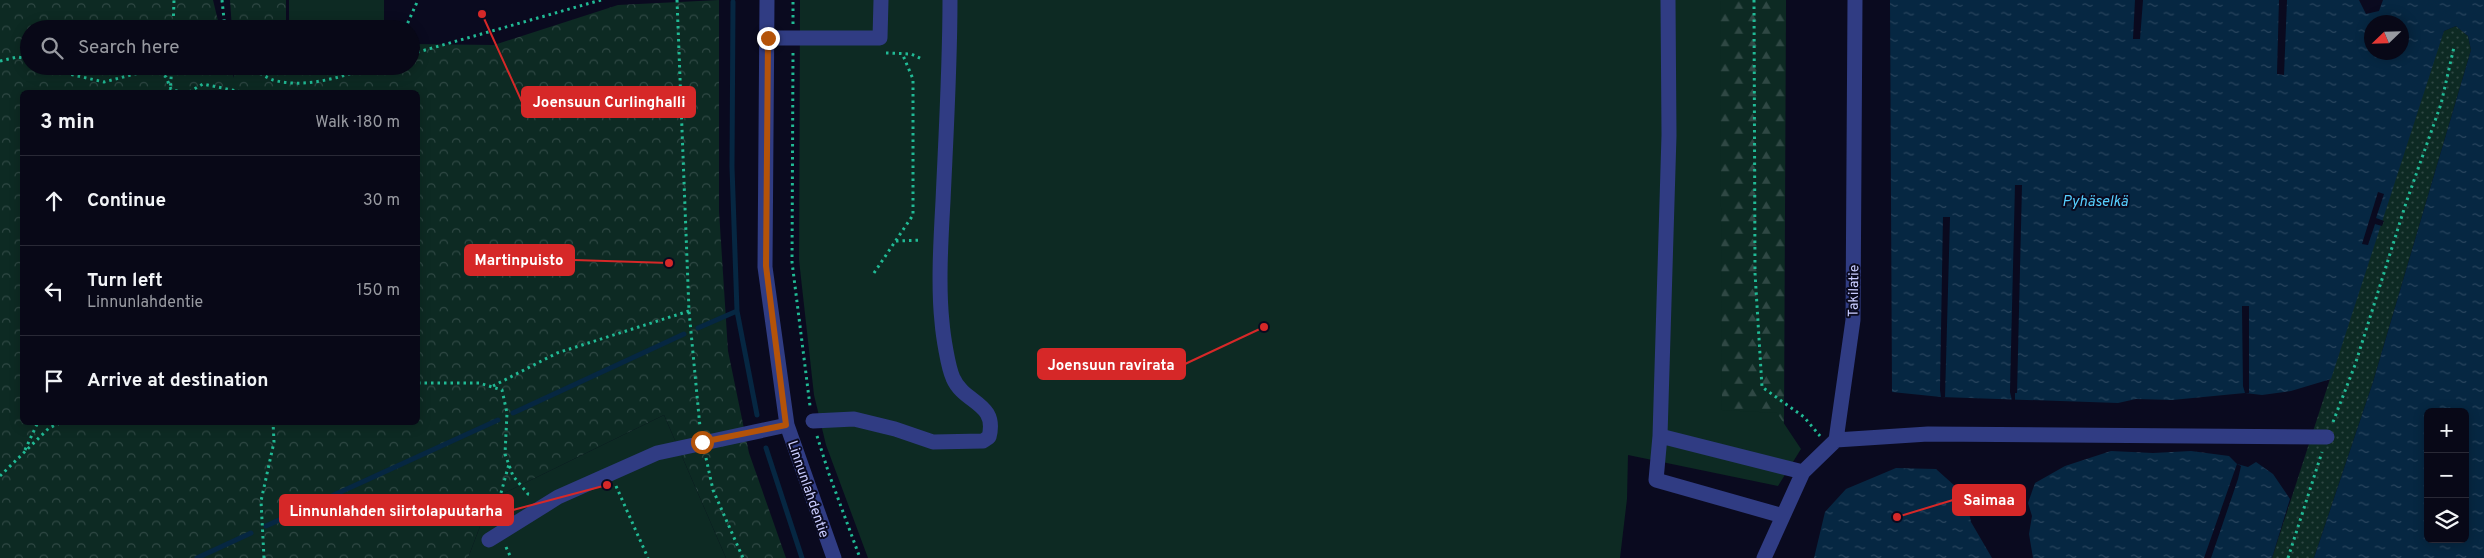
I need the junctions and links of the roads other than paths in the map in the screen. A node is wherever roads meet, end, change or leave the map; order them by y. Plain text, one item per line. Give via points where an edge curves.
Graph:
1 (767, 0) edge
2 (881, 0) edge
3 (950, 0) edge
4 (1668, 0) edge
5 (1856, 0) edge
6 (768, 38) junction
7 (812, 421) road end
8 (786, 425) junction
9 (1660, 436) junction
10 (2327, 437) road end
11 (1832, 443) junction
12 (1803, 472) junction
13 (1783, 516) junction
14 (488, 540) road end
15 (834, 558) edge
16 (1764, 558) edge

1 - 6 street, Linnunlahdentie
2 - 6 street via 880,38
3 - 7 street via 941,236 942,321 952,378 988,414 992,426 989,437 982,441 933,442 854,418
4 - 9 street via 1669,135
5 - 11 street, Takilatie via 1853,320
6 - 8 street, Linnunlahdentie via 766,266
8 - 14 street via 657,453 558,497
8 - 15 street, Linnunlahdentie
9 - 12 street
9 - 13 street via 1656,480
10 - 11 street via 1928,434
11 - 12 street
12 - 13 street
13 - 16 street

